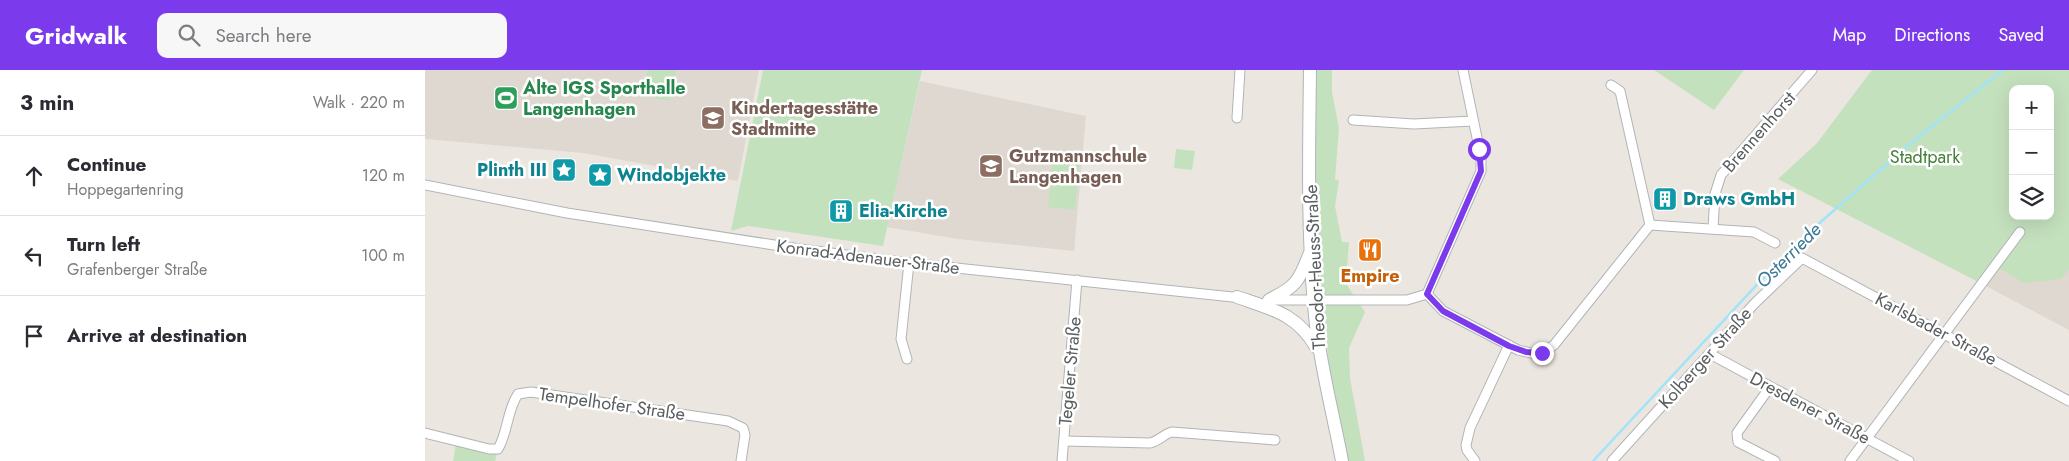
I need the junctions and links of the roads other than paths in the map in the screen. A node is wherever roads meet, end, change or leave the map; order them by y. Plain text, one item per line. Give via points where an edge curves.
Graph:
1 (1240, 70) edge
2 (1310, 70) edge
3 (1463, 70) edge
4 (1812, 70) edge
5 (1611, 85) dead end
6 (1237, 118) dead end
7 (1353, 120) dead end
8 (1473, 121) junction
9 (425, 185) edge
10 (1650, 225) junction
11 (1713, 228) junction
12 (2020, 232) dead end
13 (1775, 243) dead end
14 (1311, 251) junction
15 (1802, 258) joint
16 (909, 263) junction
17 (1077, 280) junction
18 (1427, 294) junction
19 (1237, 298) junction
20 (1269, 300) junction
21 (1314, 300) junction
22 (1945, 334) junction
23 (1509, 346) junction
24 (1319, 354) junction
25 (1710, 354) junction
26 (907, 359) dead end
27 (1770, 387) junction
28 (2069, 401) edge
29 (425, 433) edge
30 (1867, 438) junction
31 (1275, 440) dead end
32 (1064, 441) junction
33 (741, 461) edge
34 (1062, 461) edge
35 (1342, 461) edge
36 (1475, 461) edge
37 (1612, 461) edge
38 (1775, 461) edge
39 (1850, 461) edge
40 (1909, 461) edge

1 - 6 street
2 - 14 street, Theodor-Heuss-Straße
3 - 8 street
4 - 11 street, Brennenhorst via 1721,175 1715,194
5 - 10 street via 1620,91
7 - 8 street via 1424,124
8 - 18 street via 1481,171
9 - 16 street, Konrad-Adenauer-Straße via 614,221
10 - 11 street
10 - 23 street via 1554,345 1535,354
11 - 13 street via 1754,232
12 - 22 street
14 - 20 street via 1297,283
14 - 21 street, Theodor-Heuss-Straße
15 - 22 street, Karlsbader Straße
15 - 25 street, Kolberger Straße via 1755,303
16 - 17 street, Konrad-Adenauer-Straße
16 - 26 street via 901,339
17 - 19 street, Konrad-Adenauer-Straße
17 - 32 street, Tegeler Straße
18 - 21 street, Konrad-Adenauer-Straße via 1407,300
18 - 23 street via 1443,311
19 - 20 street, Konrad-Adenauer-Straße
19 - 24 street via 1275,310 1296,322 1308,334
20 - 21 street, Konrad-Adenauer-Straße
21 - 24 street, Theodor-Heuss-Straße
22 - 28 street, Karlsbader Straße
22 - 30 street
23 - 36 street via 1468,434 1467,450
24 - 35 street, Theodor-Heuss-Straße
25 - 27 street, Dresdener Straße
25 - 37 street, Kolberger Straße
27 - 30 street, Dresdener Straße
27 - 38 street via 1737,432 1738,442
29 - 33 street, Tempelhofer Straße via 489,449 497,448 502,442 512,402 519,394 531,392 728,421 743,428
30 - 39 street
30 - 40 street, Dresdener Straße
31 - 32 street via 1172,432 1150,443
32 - 34 street, Tegeler Straße

